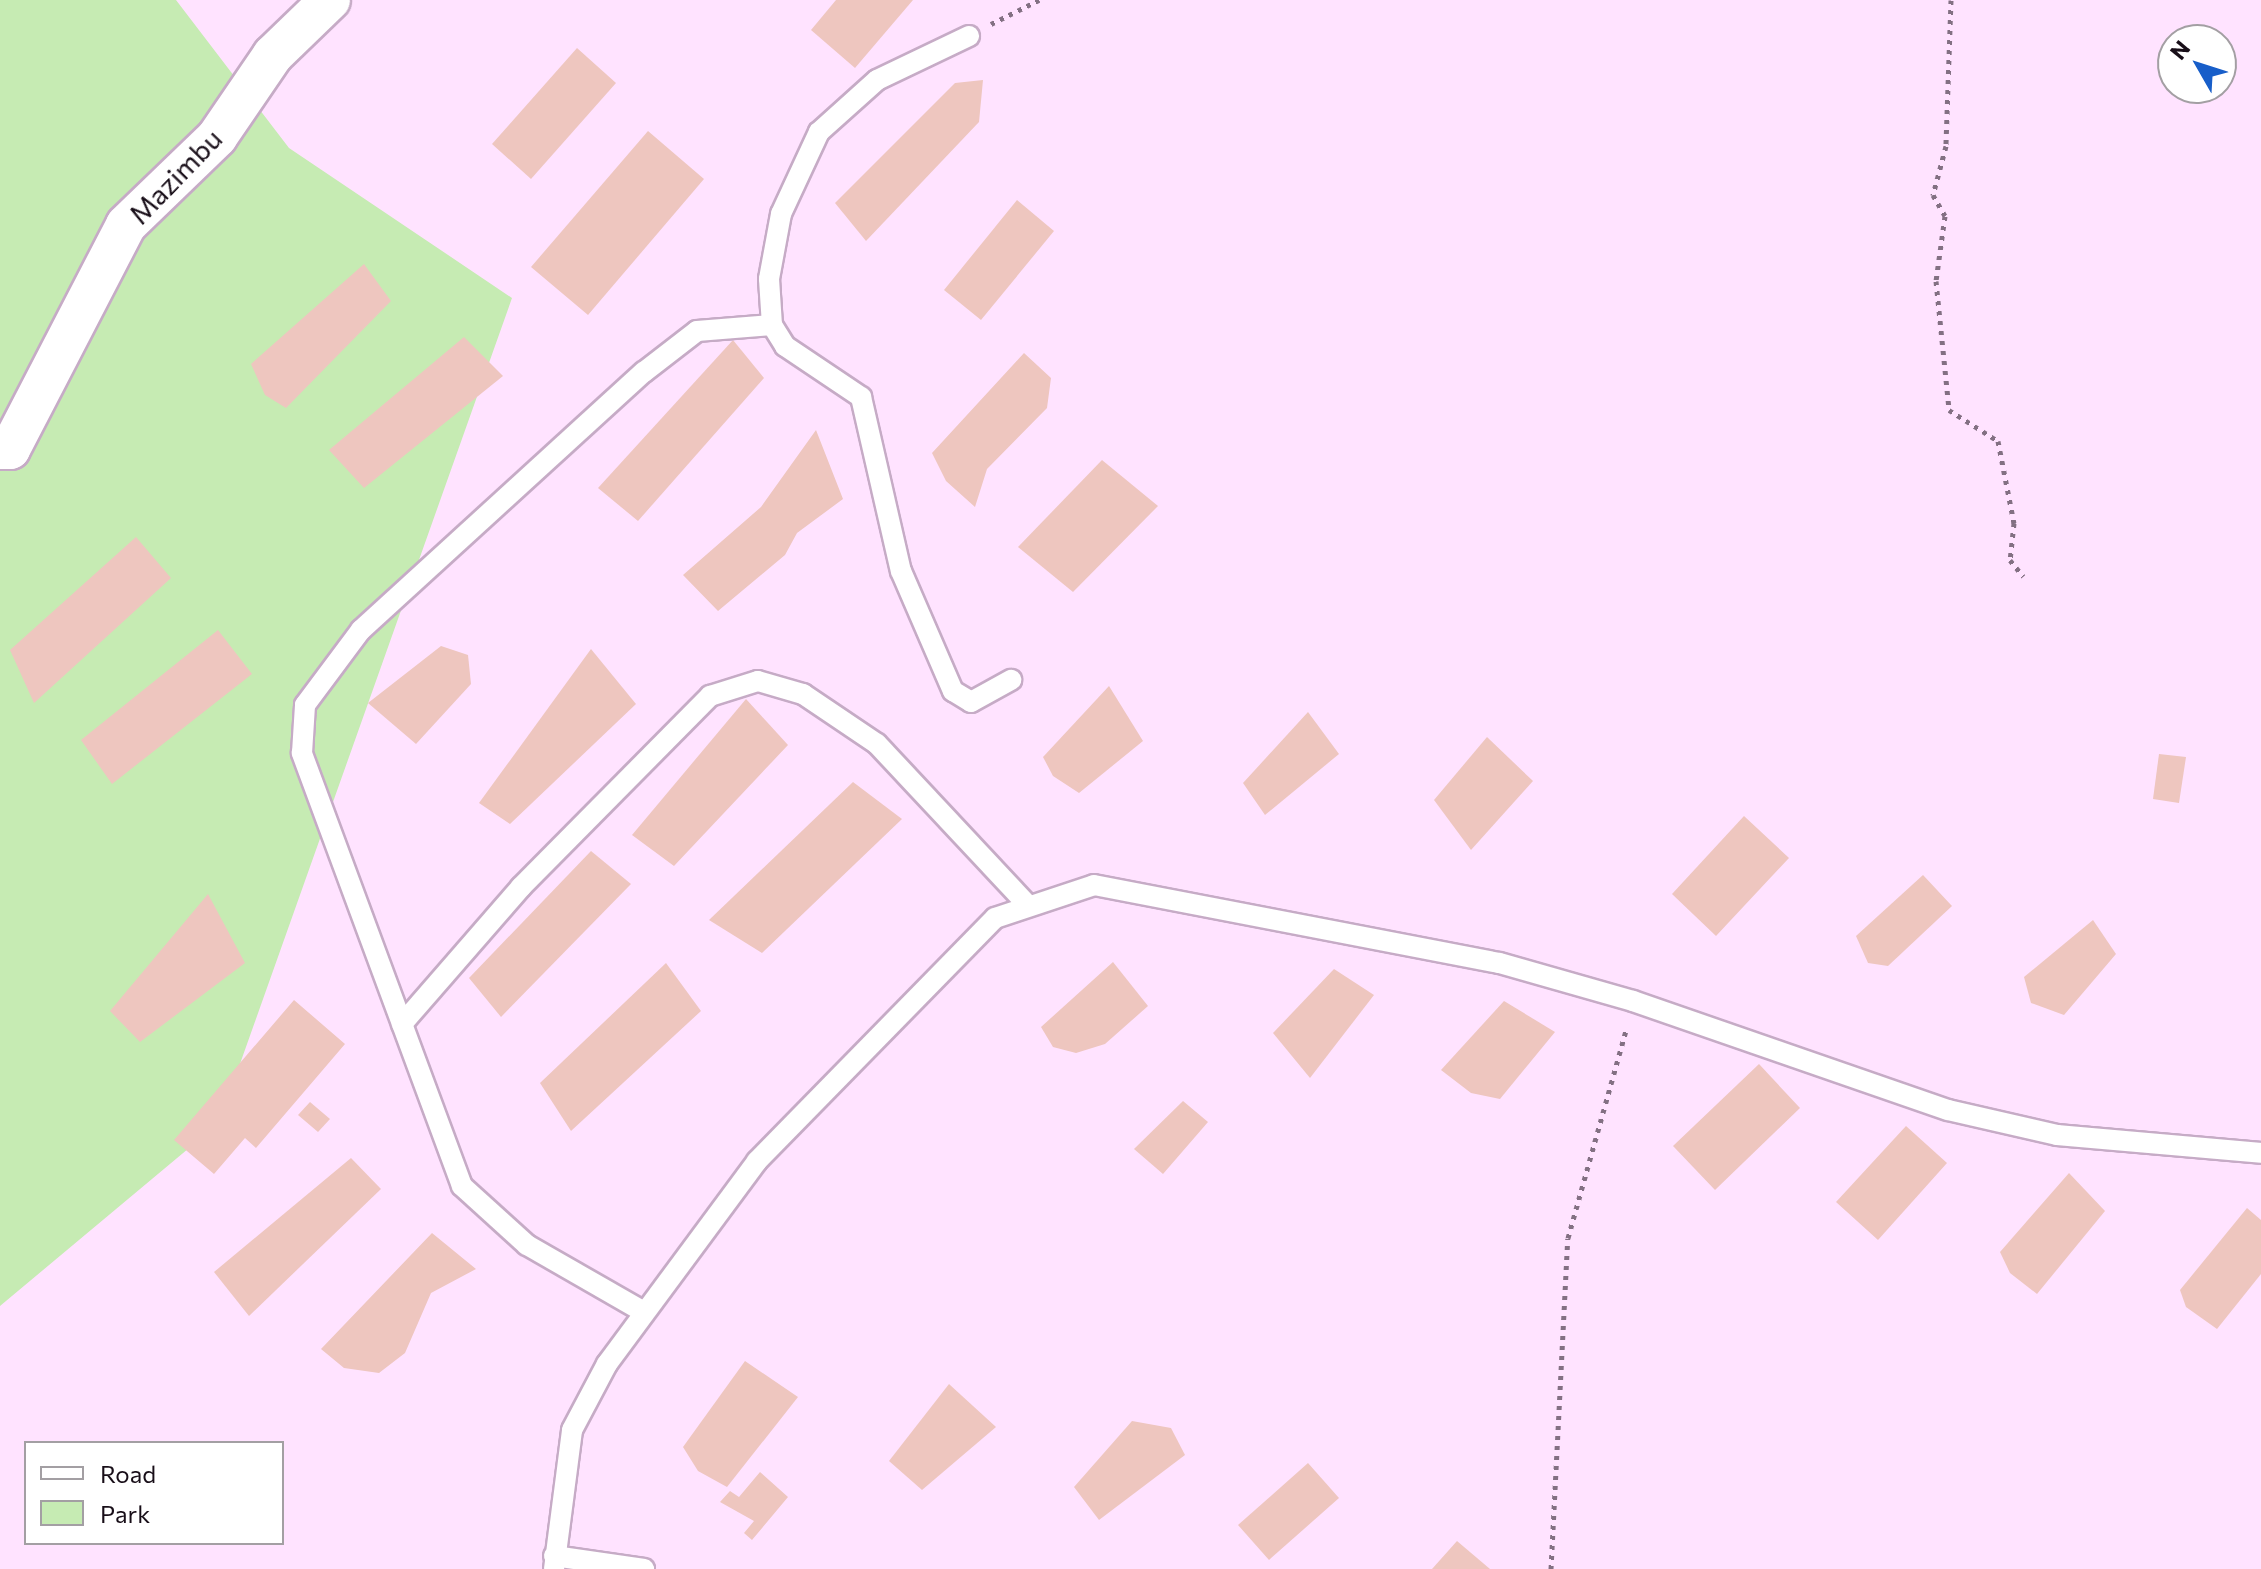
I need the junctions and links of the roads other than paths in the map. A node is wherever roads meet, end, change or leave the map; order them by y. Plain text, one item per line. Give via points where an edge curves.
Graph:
1 (330, 0) edge
2 (969, 36) road end
3 (772, 325) junction
4 (0, 449) edge
5 (1011, 680) dead end
6 (1025, 902) junction
7 (402, 1024) junction
8 (2261, 1153) edge
9 (644, 1312) junction
10 (554, 1562) edge
11 (644, 1569) edge

1 - 4 street, Mazimbu via 273,55 217,137 126,225 10,449
2 - 3 lane via 877,80 819,132 781,214 769,279
3 - 5 lane via 808,367 861,397 901,571 960,701
3 - 7 lane via 697,331 644,372 361,630 305,705 302,753
6 - 7 lane via 877,744 803,694 758,681 710,696 521,887
6 - 8 lane via 1094,885 1500,963 1633,1001 1948,1110 2057,1135
6 - 9 lane via 995,918 757,1161
7 - 9 lane via 462,1186 527,1245
9 - 10 lane via 572,1430
10 - 11 lane

